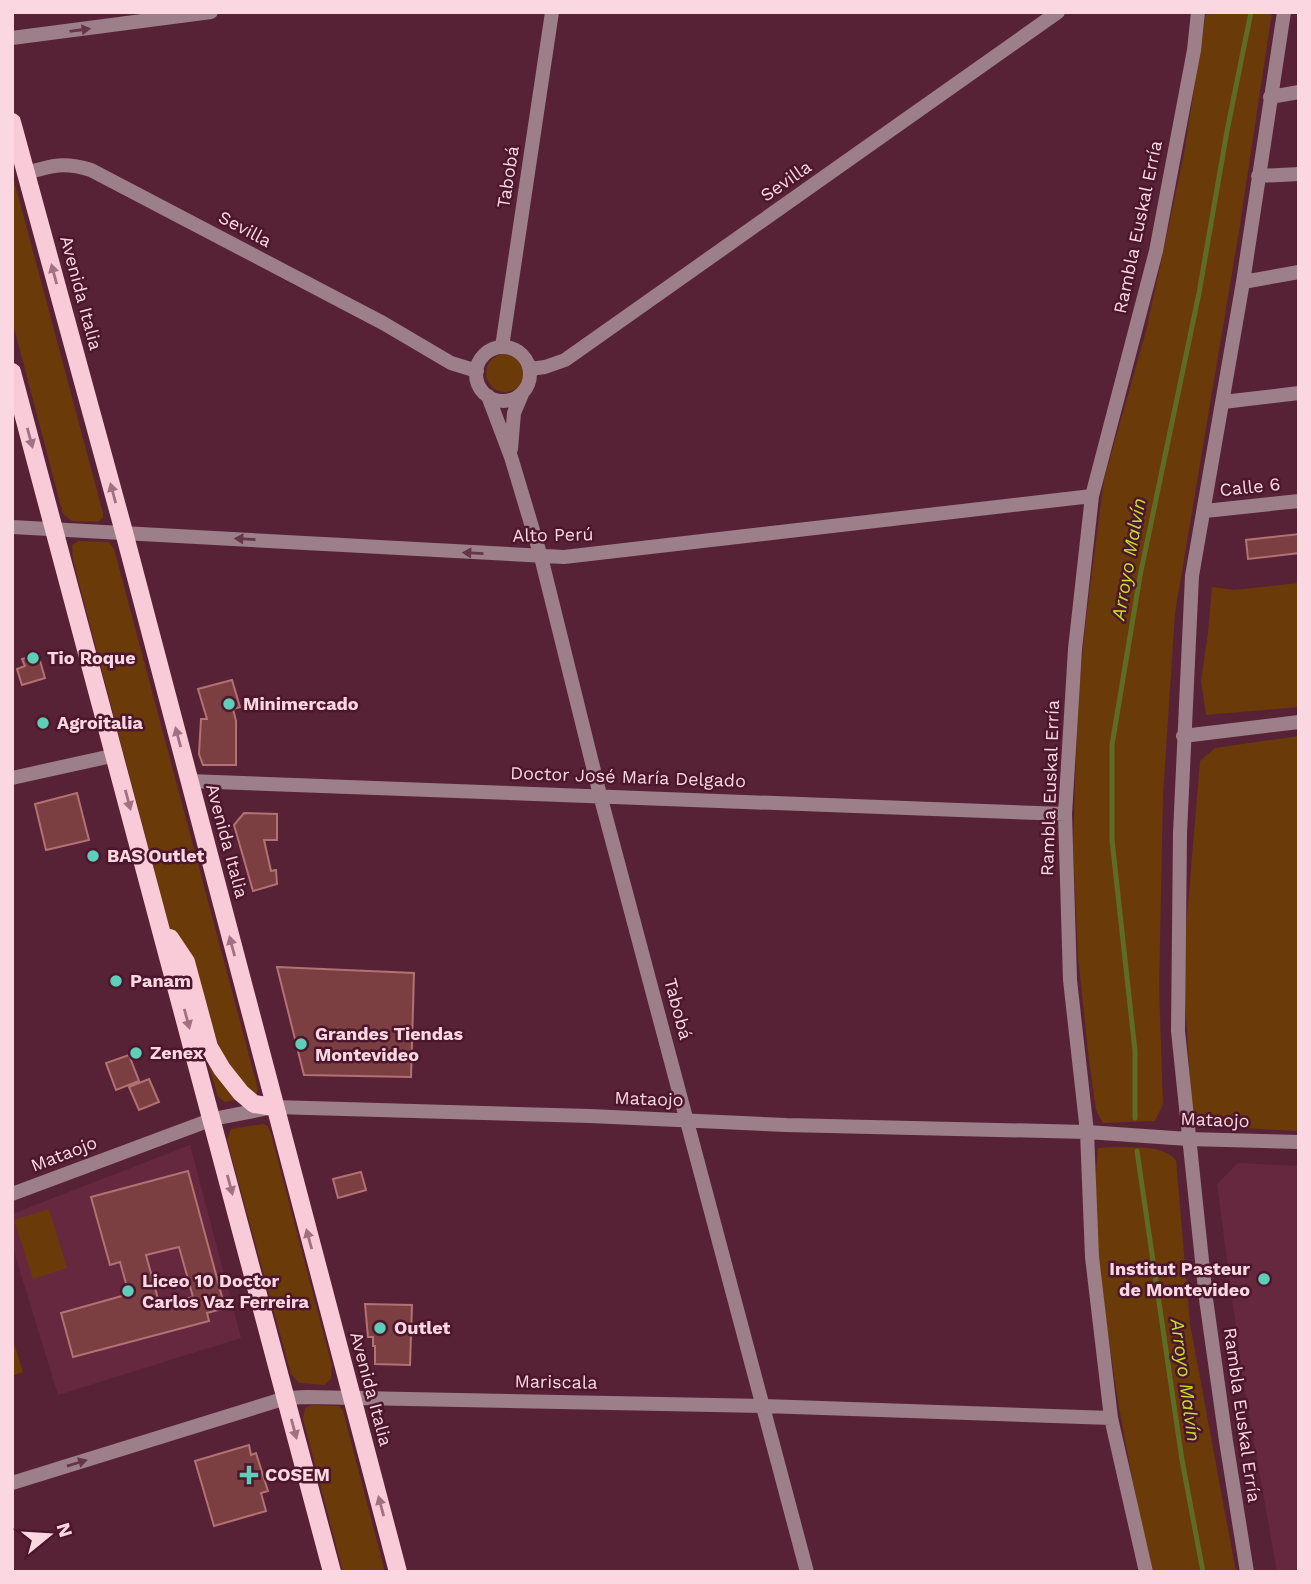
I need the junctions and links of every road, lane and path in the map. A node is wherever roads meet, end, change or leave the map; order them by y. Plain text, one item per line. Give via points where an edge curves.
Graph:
1 (211, 12) edge
2 (552, 12) edge
3 (1058, 12) edge
4 (1198, 12) edge
5 (1284, 12) edge
6 (12, 38) edge
7 (1299, 92) edge
8 (1270, 97) junction
9 (12, 122) edge
10 (27, 173) junction
11 (1299, 174) edge
12 (1258, 176) junction
13 (1299, 272) edge
14 (1243, 282) junction
15 (502, 347) junction
16 (530, 369) junction
17 (477, 371) junction
18 (12, 372) edge
19 (1299, 393) edge
20 (522, 394) junction
21 (488, 396) junction
22 (1223, 402) junction
23 (511, 457) junction
24 (1091, 496) junction
25 (1299, 501) edge
26 (1205, 511) junction
27 (12, 527) edge
28 (55, 529) junction
29 (124, 532) junction
30 (541, 557) junction
31 (1299, 722) edge
32 (1183, 736) junction
33 (116, 755) junction
34 (12, 778) edge
35 (189, 781) junction
36 (600, 795) junction
37 (1065, 814) junction
38 (162, 927) junction
39 (274, 1107) junction
40 (213, 1119) junction
41 (688, 1119) junction
42 (1087, 1132) junction
43 (1188, 1139) junction
44 (1299, 1142) edge
45 (12, 1194) edge
46 (351, 1396) junction
47 (286, 1398) junction
48 (764, 1406) junction
49 (1111, 1418) junction
50 (12, 1483) edge
51 (332, 1572) edge
52 (398, 1572) edge
53 (807, 1572) edge
54 (1146, 1572) edge
55 (1247, 1572) edge

6 -> 1 street
2 - 15 street, Tabobá
3 - 16 street, Sevilla via 565,360
4 - 24 street, Rambla Euskal Erría via 1156,251
5 - 8 street, Rambla Euskal Erría
7 - 8 street
8 - 12 street, Rambla Euskal Erría
9 - 10 main road, Avenida Italia
10 - 17 street, Sevilla via 57,164 91,170 451,363
29 -> 10 main road, Avenida Italia
11 - 12 street
12 - 14 street, Rambla Euskal Erría
13 - 14 street
14 - 22 street, Rambla Euskal Erría
15 - 16 street via 523,355
15 - 17 street via 482,357
16 - 20 street, Tabobá
17 - 21 street, Tabobá via 479,385
18 -> 28 main road
19 - 22 street
20 - 21 street via 506,401
20 - 23 street, Tabobá via 513,413
21 - 23 street, Tabobá
22 - 26 street, Rambla Euskal Erría
23 - 30 street, Tabobá
24 - 30 street, Alto Perú
24 - 37 street, Rambla Euskal Erría
25 - 26 street, Calle 6
26 - 32 street, Rambla Euskal Erría via 1192,576
27 - 28 street, Alto Perú
28 - 29 street, Alto Perú
28 - 33 main road
30 -> 29 street, Alto Perú
35 -> 29 main road, Avenida Italia
30 - 36 street, Tabobá
31 - 32 street
32 - 43 street, Rambla Euskal Erría via 1178,1031
33 - 34 street
33 -> 38 main road
35 - 36 street, Doctor José María Delgado
39 -> 35 main road, Avenida Italia
36 - 37 street, Doctor José María Delgado
36 - 41 street, Tabobá
37 - 42 street, Rambla Euskal Erría via 1070,980
38 - 39 main road via 186,962 209,1047 222,1069 254,1104
38 -> 40 main road
39 - 40 street, Mataojo
39 - 41 street, Mataojo
46 -> 39 main road, Avenida Italia
40 - 45 street, Mataojo
40 -> 47 main road
41 - 42 street, Mataojo
41 - 48 street, Tabobá
42 - 43 street, Mataojo
42 - 49 street, Rambla Euskal Erría via 1092,1257
43 - 44 street, Mataojo
43 - 55 street, Rambla Euskal Erría via 1206,1299
46 - 47 street, Mariscala
46 - 48 street, Mariscala
52 -> 46 main road, Avenida Italia
50 -> 47 street, Mariscala
47 -> 51 main road
48 - 49 street, Mariscala
48 - 53 street, Tabobá
49 - 54 street, Rambla Euskal Erría

